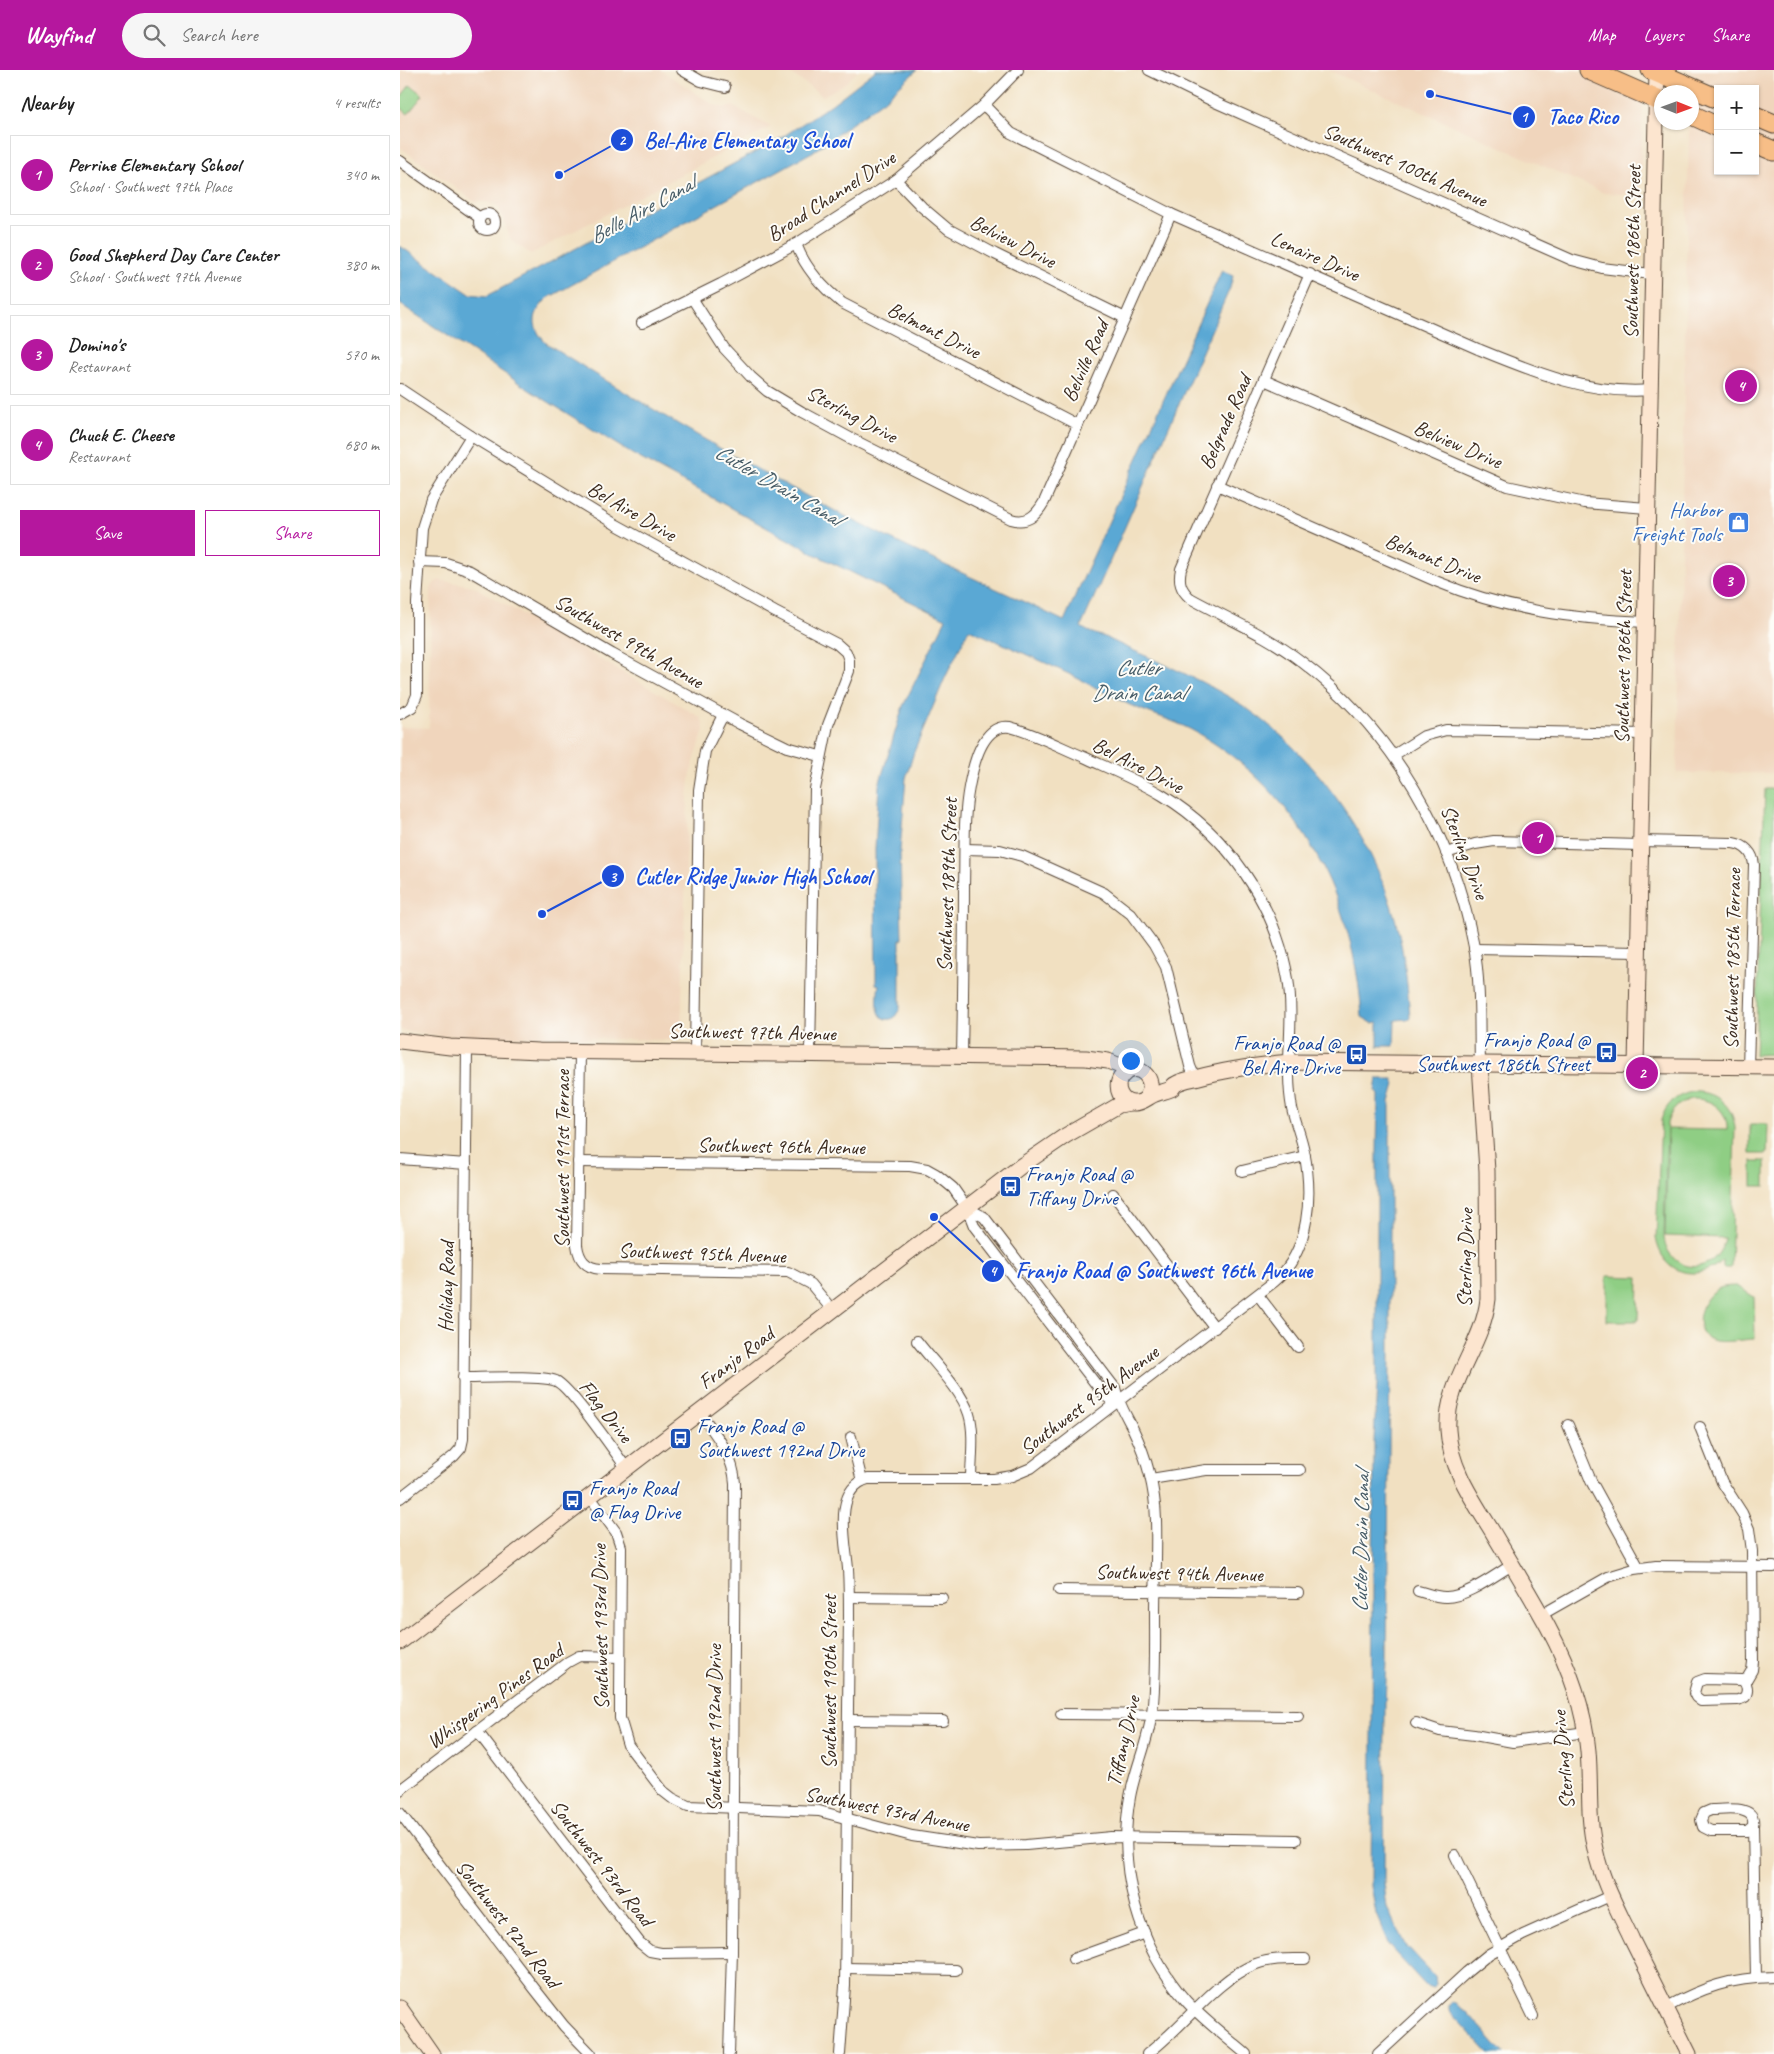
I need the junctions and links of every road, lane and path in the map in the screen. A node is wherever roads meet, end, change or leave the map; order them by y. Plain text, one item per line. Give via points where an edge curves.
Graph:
1 (682, 70) edge
2 (1018, 70) edge
3 (1150, 70) edge
4 (1589, 70) edge
5 (1656, 71) edge
6 (1657, 85) edge
7 (725, 86) dead end
8 (1714, 97) edge
9 (1654, 99) edge
10 (984, 105) junction
11 (1699, 118) edge
12 (1759, 118) edge
13 (1714, 124) edge
14 (1774, 124) edge
15 (1658, 130) edge
16 (1759, 145) edge
17 (1774, 151) edge
18 (400, 161) edge
19 (896, 180) junction
20 (1171, 214) junction
21 (480, 218) dead end
22 (796, 244) junction
23 (1310, 274) junction
24 (1651, 274) junction
25 (692, 298) junction
26 (1125, 318) junction
27 (642, 323) dead end
28 (1264, 380) junction
29 (400, 389) edge
30 (1651, 390) junction
31 (1078, 425) junction
32 (472, 436) junction
33 (1217, 485) junction
34 (1647, 508) junction
35 (1028, 520) joint
36 (419, 562) junction
37 (1180, 586) joint
38 (1646, 622) junction
39 (400, 714) edge
40 (722, 715) junction
41 (1003, 727) joint
42 (1644, 734) junction
43 (1394, 755) junction
44 (820, 756) junction
45 (1640, 843) junction
46 (965, 848) junction
47 (1446, 853) junction
48 (1474, 949) junction
49 (1638, 952) junction
50 (400, 1041) edge
51 (467, 1048) junction
52 (580, 1052) junction
53 (695, 1053) junction
54 (810, 1054) junction
55 (962, 1058) junction
56 (1290, 1062) junction
57 (1480, 1064) junction
58 (1636, 1066) junction
59 (1748, 1067) junction
60 (1774, 1067) edge
61 (1149, 1078) junction
62 (1195, 1078) junction
63 (1123, 1081) junction
64 (1176, 1084) junction
65 (1146, 1098) junction
66 (1130, 1103) junction
67 (1102, 1115) junction
68 (1305, 1156) junction
69 (400, 1159) edge
70 (578, 1162) junction
71 (466, 1164) junction
72 (1242, 1171) dead end
73 (1113, 1194) dead end
74 (967, 1208) junction
75 (586, 1264) joint
76 (1258, 1295) junction
77 (833, 1310) junction
78 (1216, 1328) junction
79 (917, 1341) dead end
80 (1298, 1347) dead end
81 (463, 1378) junction
82 (1118, 1403) junction
83 (700, 1413) junction
84 (1568, 1425) dead end
85 (1700, 1426) dead end
86 (851, 1437) dead end
87 (626, 1468) junction
88 (1300, 1470) dead end
89 (971, 1479) junction
90 (1152, 1479) junction
91 (862, 1481) junction
92 (590, 1497) junction
93 (400, 1498) edge
94 (1512, 1565) junction
95 (1774, 1567) edge
96 (1639, 1568) junction
97 (1751, 1568) junction
98 (1059, 1590) dead end
99 (1418, 1591) dead end
100 (1155, 1592) junction
101 (1298, 1593) dead end
102 (849, 1597) junction
103 (942, 1598) dead end
104 (1541, 1615) junction
105 (400, 1642) edge
106 (620, 1656) junction
107 (1745, 1682) junction
108 (1061, 1714) dead end
109 (1152, 1714) junction
110 (1298, 1716) dead end
111 (848, 1720) junction
112 (943, 1721) dead end
113 (1416, 1723) dead end
114 (477, 1731) junction
115 (1586, 1732) junction
116 (624, 1736) joint
117 (400, 1790) edge
118 (732, 1808) junction
119 (400, 1813) edge
120 (847, 1819) junction
121 (1753, 1826) junction
122 (1127, 1837) junction
123 (1296, 1840) dead end
124 (1455, 1855) dead end
125 (1610, 1896) junction
126 (1145, 1933) junction
127 (1499, 1948) junction
128 (732, 1952) junction
129 (1073, 1959) dead end
130 (1305, 1959) dead end
131 (846, 1968) junction
132 (956, 1970) dead end
133 (1774, 1976) edge
134 (1756, 1977) junction
135 (400, 2008) edge
136 (1666, 2008) junction
137 (1195, 2010) junction
138 (1533, 2016) dead end
139 (400, 2023) edge
140 (426, 2054) edge
141 (432, 2054) edge
142 (591, 2054) edge
143 (729, 2054) edge
144 (840, 2054) edge
145 (1147, 2054) edge
146 (1246, 2054) edge
147 (1378, 2054) edge
148 (1689, 2054) edge

1 - 7 street via 701,81
2 - 10 street, Broad Channel Drive
3 - 24 street, Southwest 100th Avenue via 1217,103 1572,260 1602,268
4 - 9 highway
5 - 6 street, Southwest 186th Street
5 - 8 highway
10 - 19 street, Broad Channel Drive
10 - 20 street, Lenaire Drive via 1011,133
11 - 13 highway
12 - 14 highway
15 - 24 street, Southwest 186th Street
16 - 17 highway
18 - 21 street
19 - 22 street, Broad Channel Drive
19 - 26 street, Belview Drive via 948,229
20 - 23 street, Lenaire Drive
20 - 26 street, Belville Road
22 - 25 street, Broad Channel Drive
22 - 31 street, Belmont Drive via 809,270 842,303
23 - 28 street, Belgrade Road
23 - 30 street, Lenaire Drive via 1540,374 1601,389
24 - 30 street, Southwest 186th Street
25 - 27 street, Broad Channel Drive
25 - 35 street, Sterling Drive via 724,348 767,391 834,430 1011,519
26 - 31 street, Belville Road
28 - 33 street, Belgrade Road
28 - 34 street, Belview Drive via 1507,486 1585,504
29 - 32 street, Bel Aire Drive
30 - 34 street, Southwest 186th Street
31 - 35 street, Belville Road via 1044,502
32 - 36 street via 430,502 422,528
32 - 44 street, Bel Aire Drive via 615,524 837,644 848,657 849,671
33 - 37 street, Belgrade Road via 1181,569
33 - 38 street, Belmont Drive via 1468,594 1559,616
34 - 38 street, Southwest 186th Street
36 - 39 street via 418,688 410,709
36 - 40 street, Southwest 99th Avenue via 446,563 470,571
37 - 43 street, Sterling Drive via 1190,598 1263,635 1302,662 1337,692
38 - 42 street, Southwest 186th Street
40 - 44 street, Southwest 99th Avenue via 784,746
40 - 53 street via 705,750 699,790
41 - 46 street, Southwest 189th Street via 988,737 976,760 967,798
41 - 56 street, Bel Aire Drive via 1028,733 1153,790 1191,815 1233,856 1262,904 1284,961 1289,994
42 - 43 street via 1446,730 1424,736
42 - 45 street, Southwest 186th Street
43 - 47 street, Sterling Drive via 1426,807
44 - 54 street via 814,804
45 - 47 street via 1494,841
45 - 49 street, Southwest 186th Street
45 - 59 street, Southwest 185th Terrace via 1733,843 1751,854 1754,865
46 - 55 street, Southwest 189th Street
46 - 62 street via 1000,850 1022,856 1104,893 1131,914 1166,967
47 - 48 street, Sterling Drive via 1463,901
48 - 49 street
48 - 57 street, Sterling Drive
49 - 58 street, Southwest 186th Street
50 - 51 street, Southwest 97th Avenue
51 - 52 street, Southwest 97th Avenue
51 - 71 street, Holiday Road
52 - 53 street, Southwest 97th Avenue
52 - 70 street, Southwest 191st Terrace
53 - 54 street, Southwest 97th Avenue
54 - 55 street, Southwest 97th Avenue
55 - 63 street, Southwest 97th Avenue via 1086,1058 1113,1062
56 - 57 street
56 - 62 street
56 - 68 street, Bel Aire Drive via 1291,1103
57 - 58 street
57 - 94 street, Sterling Drive via 1487,1178 1488,1299 1480,1334 1453,1389 1448,1431 1458,1472
58 - 59 street
59 - 60 street
61 - 63 street via 1141,1071
61 - 64 street
61 - 65 street via 1151,1088
62 - 64 street
63 - 66 street via 1125,1100
63 - 67 street, Franjo Road
64 - 65 street
65 - 66 street via 1142,1102
66 - 67 street, Franjo Road
67 - 74 street, Franjo Road via 1046,1148
68 - 72 street
68 - 76 street, Southwest 95th Avenue via 1304,1237 1286,1271
69 - 71 street
70 - 74 street, Southwest 96th Avenue via 918,1167 947,1181
70 - 75 street, Southwest 191st Terrace via 578,1245 579,1254
71 - 81 street, Holiday Road
73 - 78 street
74 - 77 street, Franjo Road
74 - 82 street, Tiffany Drive via 974,1226 1077,1361 1105,1396
75 - 77 street, Southwest 95th Avenue via 601,1269 788,1272 811,1284
76 - 78 street, Southwest 95th Avenue
76 - 80 street
77 - 83 street, Franjo Road
78 - 82 street, Southwest 95th Avenue
79 - 89 street via 955,1390 968,1413
81 - 87 street, Flag Drive via 540,1378 559,1383
81 - 93 street, Holiday Road via 463,1439 460,1448
82 - 89 street, Southwest 95th Avenue via 1025,1471 1003,1478
82 - 90 street, Tiffany Drive via 1137,1437
83 - 87 street, Franjo Road
83 - 118 street, Southwest 192nd Drive via 727,1451 735,1483
84 - 96 street via 1591,1481
85 - 97 street via 1722,1482 1746,1521
86 - 91 street
87 - 92 street, Franjo Road
88 - 90 street via 1206,1470
89 - 91 street, Southwest 95th Avenue
90 - 100 street, Tiffany Drive via 1156,1521
91 - 102 street, Southwest 190th Street via 849,1495 845,1507
92 - 105 street, Franjo Road
92 - 106 street, Southwest 193rd Drive via 614,1528 620,1545
94 - 99 street via 1455,1596
94 - 104 street, Sterling Drive
95 - 97 street
96 - 97 street
96 - 104 street via 1608,1577
97 - 107 street via 1753,1662
98 - 100 street, Southwest 94th Avenue
100 - 101 street, Southwest 94th Avenue
100 - 109 street, Tiffany Drive
102 - 103 street
102 - 111 street, Southwest 190th Street
104 - 115 street, Sterling Drive via 1573,1679
106 - 114 street, Whispering Pines Road via 573,1659
106 - 116 street, Southwest 193rd Drive via 620,1718
107 - 107 street via 1737,1679 1701,1680 1697,1682 1694,1693 1704,1701 1742,1699 1747,1694
108 - 109 street
109 - 110 street
109 - 122 street, Tiffany Drive via 1130,1796
111 - 112 street
111 - 120 street, Southwest 190th Street
113 - 115 street via 1440,1732 1513,1742
114 - 117 street, Whispering Pines Road
114 - 128 street, Southwest 93rd Road via 640,1943 661,1954
115 - 125 street, Sterling Drive via 1591,1832
116 - 118 street, Southwest 93rd Avenue via 648,1773 672,1798 696,1807
118 - 120 street, Southwest 93rd Avenue via 808,1810
118 - 128 street, Southwest 192nd Drive
119 - 142 street, Southwest 92nd Road via 544,2000
120 - 122 street, Southwest 93rd Avenue via 912,1836 978,1846
120 - 131 street, Southwest 190th Street
121 - 121 street via 1752,1814 1742,1810 1707,1811 1701,1820 1703,1827 1711,1832 1742,1832
121 - 134 street
122 - 123 street, Southwest 93rd Avenue
122 - 126 street, Tiffany Drive via 1130,1884
124 - 127 street
125 - 127 street
125 - 136 street, Sterling Drive
126 - 129 street
126 - 137 street, Tiffany Drive via 1163,1970
127 - 138 street
127 - 147 street via 1473,1967
128 - 143 street, Southwest 192nd Drive
130 - 137 street via 1265,1961 1247,1968 1230,1978
131 - 132 street
131 - 144 street, Southwest 190th Street
133 - 134 street
134 - 136 street via 1720,1983
135 - 141 street
136 - 148 street, Sterling Drive
137 - 145 street
137 - 146 street, Tiffany Drive
139 - 140 street

